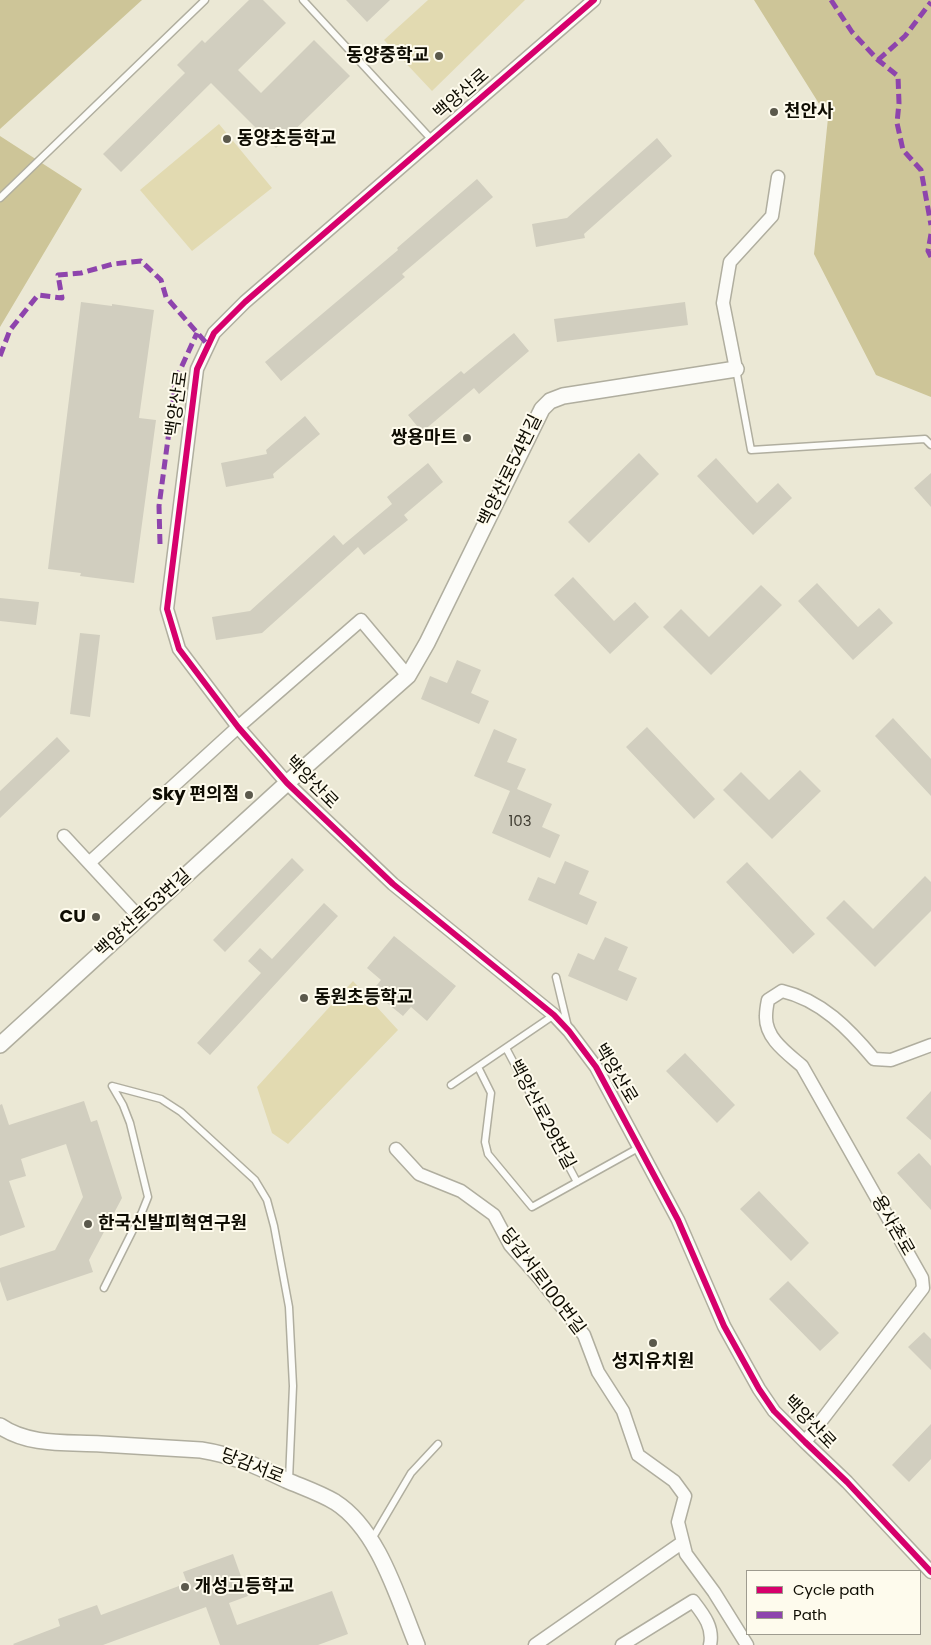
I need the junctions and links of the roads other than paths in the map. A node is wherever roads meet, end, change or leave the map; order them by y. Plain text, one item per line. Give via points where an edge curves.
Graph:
1 (205, 0) edge
2 (303, 0) edge
3 (594, 0) edge
4 (432, 140) junction
5 (778, 176) dead end
6 (0, 198) edge
7 (736, 369) junction
8 (931, 445) edge
9 (408, 676) junction
10 (238, 727) junction
11 (287, 783) junction
12 (64, 836) dead end
13 (89, 863) junction
14 (140, 918) junction
15 (556, 977) dead end
16 (554, 1015) junction
17 (569, 1031) junction
18 (0, 1045) edge
19 (931, 1045) edge
20 (506, 1048) junction
21 (478, 1067) junction
22 (451, 1085) dead end
23 (640, 1147) junction
24 (396, 1149) dead end
25 (577, 1182) junction
26 (104, 1288) dead end
27 (0, 1426) edge
28 (805, 1442) junction
29 (438, 1444) dead end
30 (289, 1481) junction
31 (371, 1540) junction
32 (683, 1542) junction
33 (931, 1572) edge
34 (417, 1645) edge
35 (535, 1645) edge
36 (622, 1645) edge
37 (710, 1645) edge
38 (747, 1645) edge

1 - 6 lane
2 - 4 lane, 백양산로
3 - 4 street, 백양산로
4 - 10 street, 백양산로 via 245,302 214,333 197,369 167,609 179,649
5 - 7 street via 772,216 730,262 723,303
7 - 8 lane via 751,450 926,439
7 - 9 street, 백양산로54번길 via 563,396 542,409
9 - 10 street via 361,620
9 - 11 street, 백양산로54번길
10 - 11 street, 백양산로
10 - 13 street
11 - 14 street, 백양산로53번길
11 - 16 street, 백양산로 via 393,884
12 - 13 street
13 - 14 street
14 - 18 street, 백양산로53번길
15 - 17 lane
16 - 17 street, 백양산로
16 - 20 lane, 백양산로29번길
17 - 23 street, 백양산로 via 596,1067
19 - 28 street, 용사촌로 via 891,1060 874,1059 833,1016 811,1001 782,992 768,1000 769,1033 802,1066 922,1278 922,1288
20 - 21 lane, 백양산로29번길
20 - 25 lane, 백양산로29번길
21 - 22 lane
21 - 25 lane, 백양산로29번길 via 491,1093 485,1142 488,1154 532,1207
23 - 25 lane, 백양산로29번길
23 - 28 street, 백양산로 via 678,1220 739,1354 774,1410
24 - 32 street, 당감서로100번길 via 419,1174 461,1191 494,1214 510,1245 584,1335 598,1372 623,1411 638,1456 674,1481 685,1496 678,1522
26 - 30 lane via 148,1197 130,1123 112,1086 161,1099 181,1112 255,1180 267,1200 288,1307 293,1386
27 - 30 street, 당감서로 via 25,1438 50,1442 220,1453
28 - 33 street, 백양산로
29 - 31 lane via 411,1473
30 - 31 street, 당감서로 via 335,1502
31 - 34 street, 당감서로 via 383,1561
32 - 35 street
32 - 38 street via 686,1554
36 - 37 street via 693,1600 710,1627

